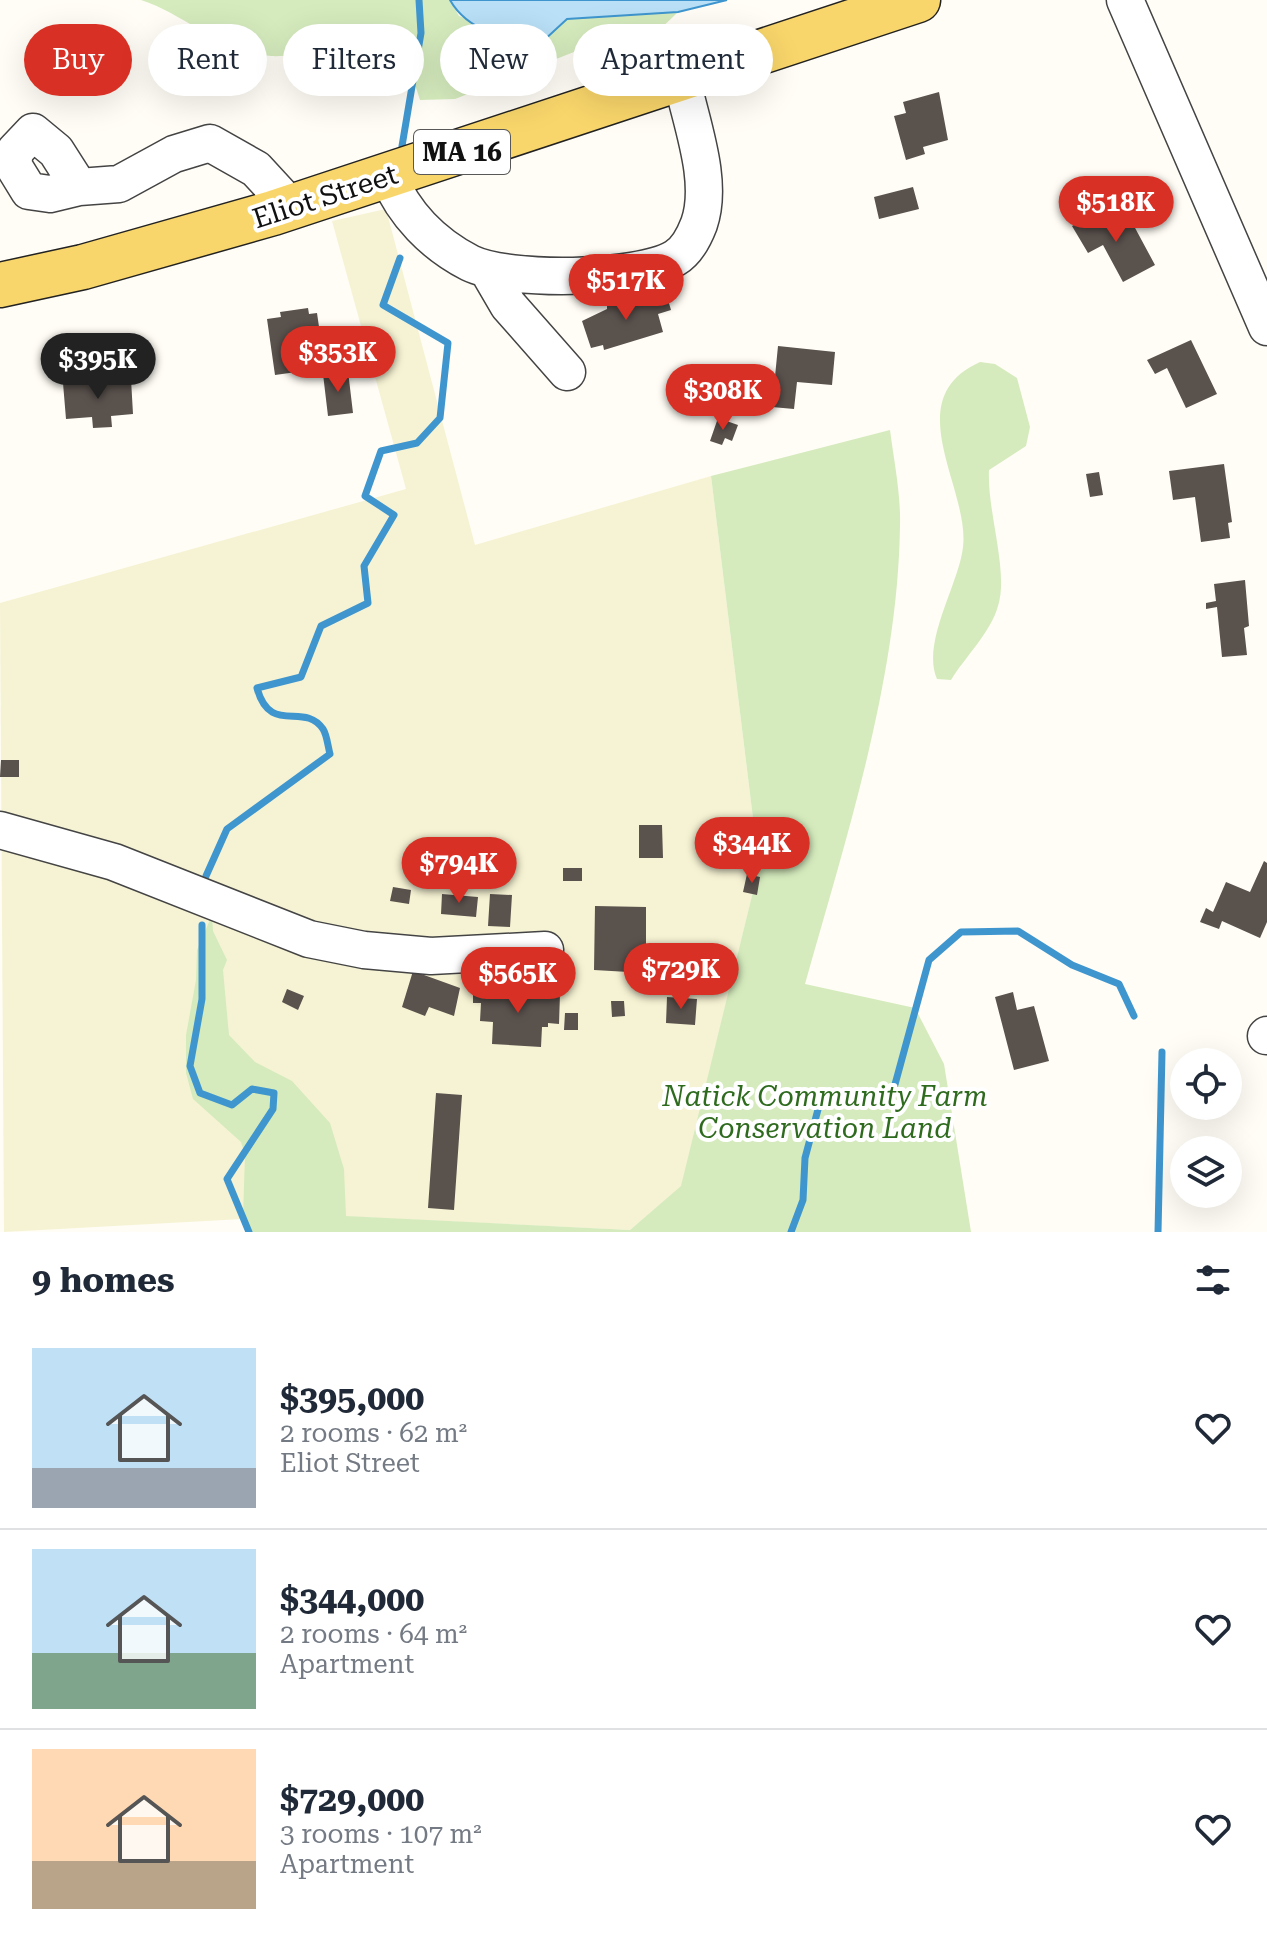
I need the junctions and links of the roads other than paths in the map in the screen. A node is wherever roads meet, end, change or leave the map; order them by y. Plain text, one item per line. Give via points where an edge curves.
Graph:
1 (918, 0) edge
2 (1125, 0) edge
3 (773, 49) edge
4 (633, 96) edge
5 (685, 96) edge
6 (388, 176) junction
7 (79, 187) dead end
8 (291, 207) junction
9 (487, 269) junction
10 (0, 285) edge
11 (1267, 327) edge
12 (567, 372) dead end
13 (0, 830) edge
14 (545, 950) dead end

1 - 3 main road, Eliot Street / MA 16
2 - 11 street
4 - 6 main road, Eliot Street / MA 16
5 - 9 street via 703,186 699,223 685,250 659,265 589,276
6 - 8 main road, Eliot Street / MA 16
6 - 9 street via 406,210 435,240
7 - 8 street via 119,184 174,154 210,143 256,169
8 - 10 main road, Eliot Street / MA 16 via 83,267
9 - 12 street via 508,305
13 - 14 street via 114,862 309,939 431,956

